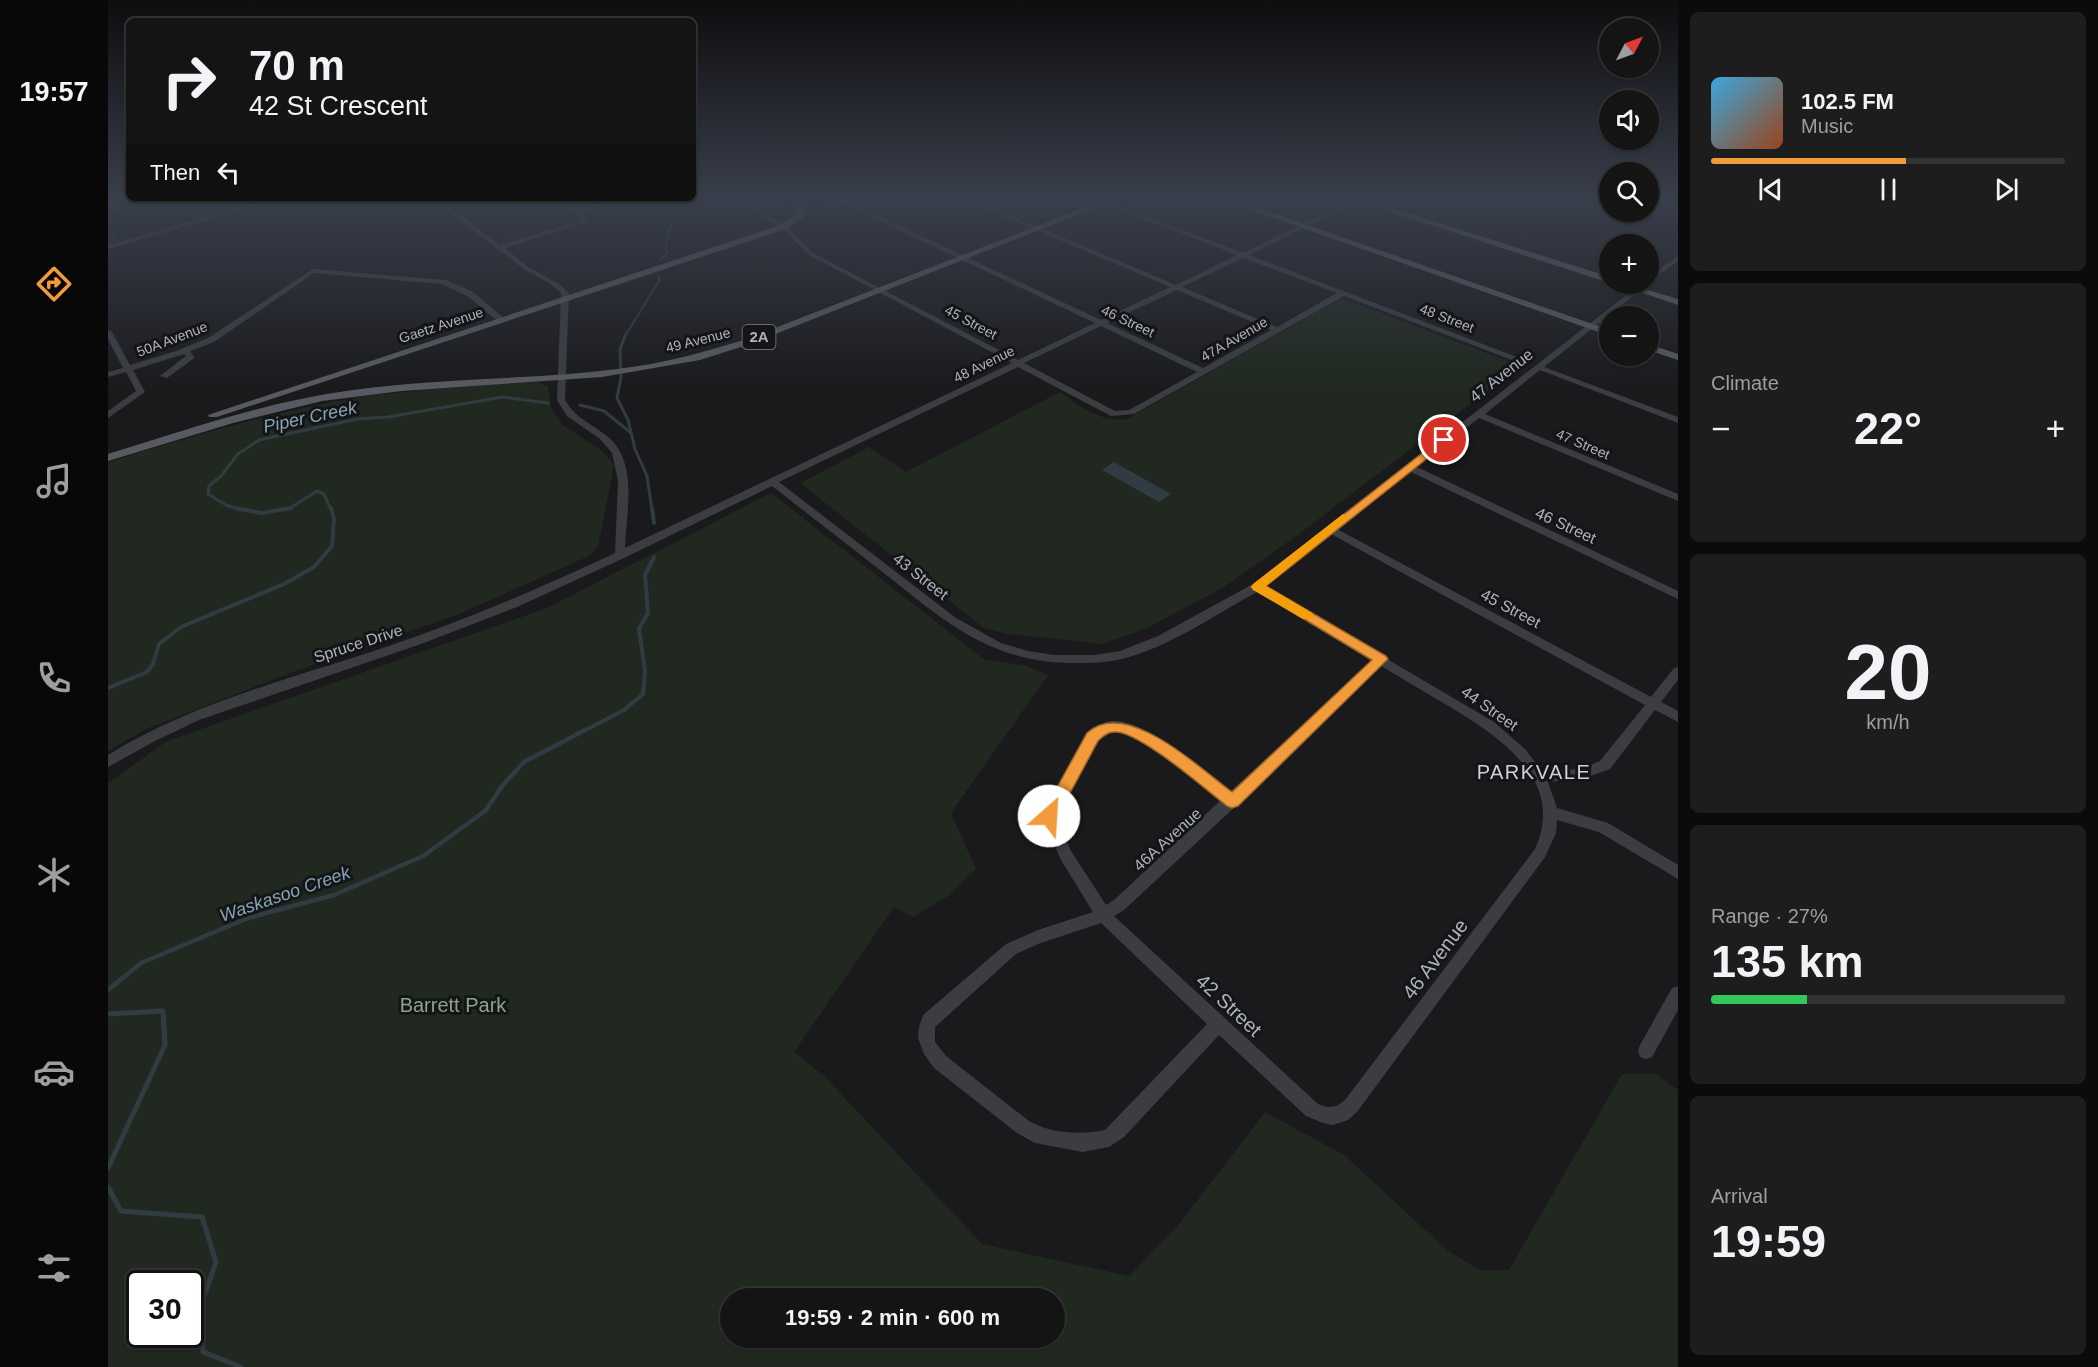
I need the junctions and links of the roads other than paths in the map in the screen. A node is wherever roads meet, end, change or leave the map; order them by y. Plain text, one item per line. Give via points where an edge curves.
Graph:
1 (519, 262) edge
2 (678, 262) edge
3 (828, 262) edge
4 (952, 262) edge
5 (970, 262) edge
6 (1115, 262) edge
7 (1229, 262) edge
8 (1261, 262) edge
9 (1404, 262) edge
10 (1553, 262) edge
11 (1673, 262) edge
12 (342, 265) dead end
13 (351, 273) junction
14 (1659, 273) edge
15 (1599, 276) edge
16 (288, 288) junction
17 (1177, 288) junction
18 (880, 290) junction
19 (1343, 293) junction
20 (1631, 294) edge
21 (1659, 294) edge
22 (566, 299) junction
23 (1678, 302) edge
24 (502, 320) junction
25 (1102, 324) junction
26 (1590, 326) junction
27 (1599, 329) edge
28 (1278, 330) junction
29 (108, 332) edge
30 (186, 351) junction
31 (1659, 351) edge
32 (1678, 357) edge
33 (385, 359) junction
34 (1523, 361) dead end
35 (1018, 364) junction
36 (1538, 367) junction
37 (129, 369) junction
38 (1204, 372) junction
39 (108, 375) edge
40 (164, 376) dead end
41 (561, 376) junction
42 (404, 388) junction
43 (1138, 408) joint
44 (1478, 414) junction
45 (108, 415) edge
46 (1678, 420) edge
47 (108, 449) edge
48 (108, 458) edge
49 (1409, 467) junction
50 (773, 482) junction
51 (1678, 498) edge
52 (1329, 529) junction
53 (620, 556) junction
54 (1257, 587) junction
55 (1678, 595) edge
56 (1382, 659) junction
57 (1067, 660) joint
58 (1678, 671) edge
59 (1653, 703) junction
60 (1678, 717) edge
61 (108, 762) edge
62 (1539, 777) junction
63 (1232, 801) junction
64 (1551, 812) junction
65 (1678, 873) edge
66 (1103, 916) junction
67 (1678, 994) edge
68 (1218, 1024) junction
69 (1646, 1052) dead end
70 (1331, 1117) joint

1 - 22 street
2 - 22 main road, Gaetz Avenue
3 - 18 street, 45 Street
4 - 18 main road, 49 Avenue / 2A
5 - 25 street, 46 Street
6 - 17 street
7 - 17 street, 48 Avenue
8 - 19 street, 48 Street
9 - 26 main road
10 - 15 main road
11 - 14 street
12 - 13 street via 338,270
13 - 16 street via 320,277
13 - 16 street, 50A Avenue via 313,271
13 - 24 street via 451,285 470,294
16 - 30 street, 50A Avenue via 226,332
17 - 25 street, 48 Avenue
17 - 28 street
18 - 35 street, 45 Street
18 - 41 main road, 49 Avenue / 2A via 703,356 634,369
19 - 28 street, 47A Avenue
19 - 34 street, 48 Street
20 - 26 street, 47 Avenue
21 - 23 main road
22 - 24 main road, Gaetz Avenue
22 - 41 street
24 - 33 main road, Gaetz Avenue
25 - 35 street, 48 Avenue
25 - 38 street, 46 Street
26 - 27 main road
26 - 36 street, 47 Avenue
28 - 38 street, 47A Avenue
29 - 37 street
30 - 37 street, 50A Avenue
30 - 40 street via 190,357
31 - 32 main road
33 - 42 main road via 359,373 355,383 367,388
33 - 47 main road, Gaetz Avenue
35 - 43 street, 45 Street via 1110,413 1125,414
35 - 50 street, 48 Avenue
36 - 44 street, 47 Avenue
36 - 46 street
37 - 39 street, 50A Avenue
37 - 45 street via 141,392
38 - 43 street, 47A Avenue
41 - 42 main road, 49 Avenue / 2A
41 - 53 street via 561,399 570,415 609,442 617,454 622,474
42 - 48 main road, 2A via 279,407
44 - 49 street, 47 Avenue
44 - 51 street, 47 Street
49 - 52 street, 47 Avenue
49 - 55 street, 46 Street
50 - 53 street, 48 Avenue
50 - 57 street, 43 Street via 966,630 1014,652
52 - 54 street, 47 Avenue
52 - 59 street, 45 Street
53 - 61 street, Spruce Drive via 475,621 174,725
54 - 56 street, 44 Street
54 - 57 street, 47 Avenue via 1142,648 1108,657
56 - 62 street, 44 Street via 1490,725 1515,746
56 - 63 street, 46A Avenue
58 - 59 street
59 - 60 street, 45 Street
59 - 62 street via 1605,765 1582,774
62 - 64 street, 44 Street
63 - 66 street, 46A Avenue
63 - 66 street, 42 Street via 1138,733 1114,726 1098,731 1049,816
64 - 65 street via 1603,827
64 - 70 street, 46 Avenue via 1550,833 1540,853 1351,1106 1341,1115
66 - 68 street, 42 Street
66 - 68 street, 46A Avenue via 1023,942 929,1021 925,1032 931,1052 939,1062 1041,1137 1098,1142 1118,1131
67 - 69 street
68 - 70 street, 42 Street via 1312,1110

